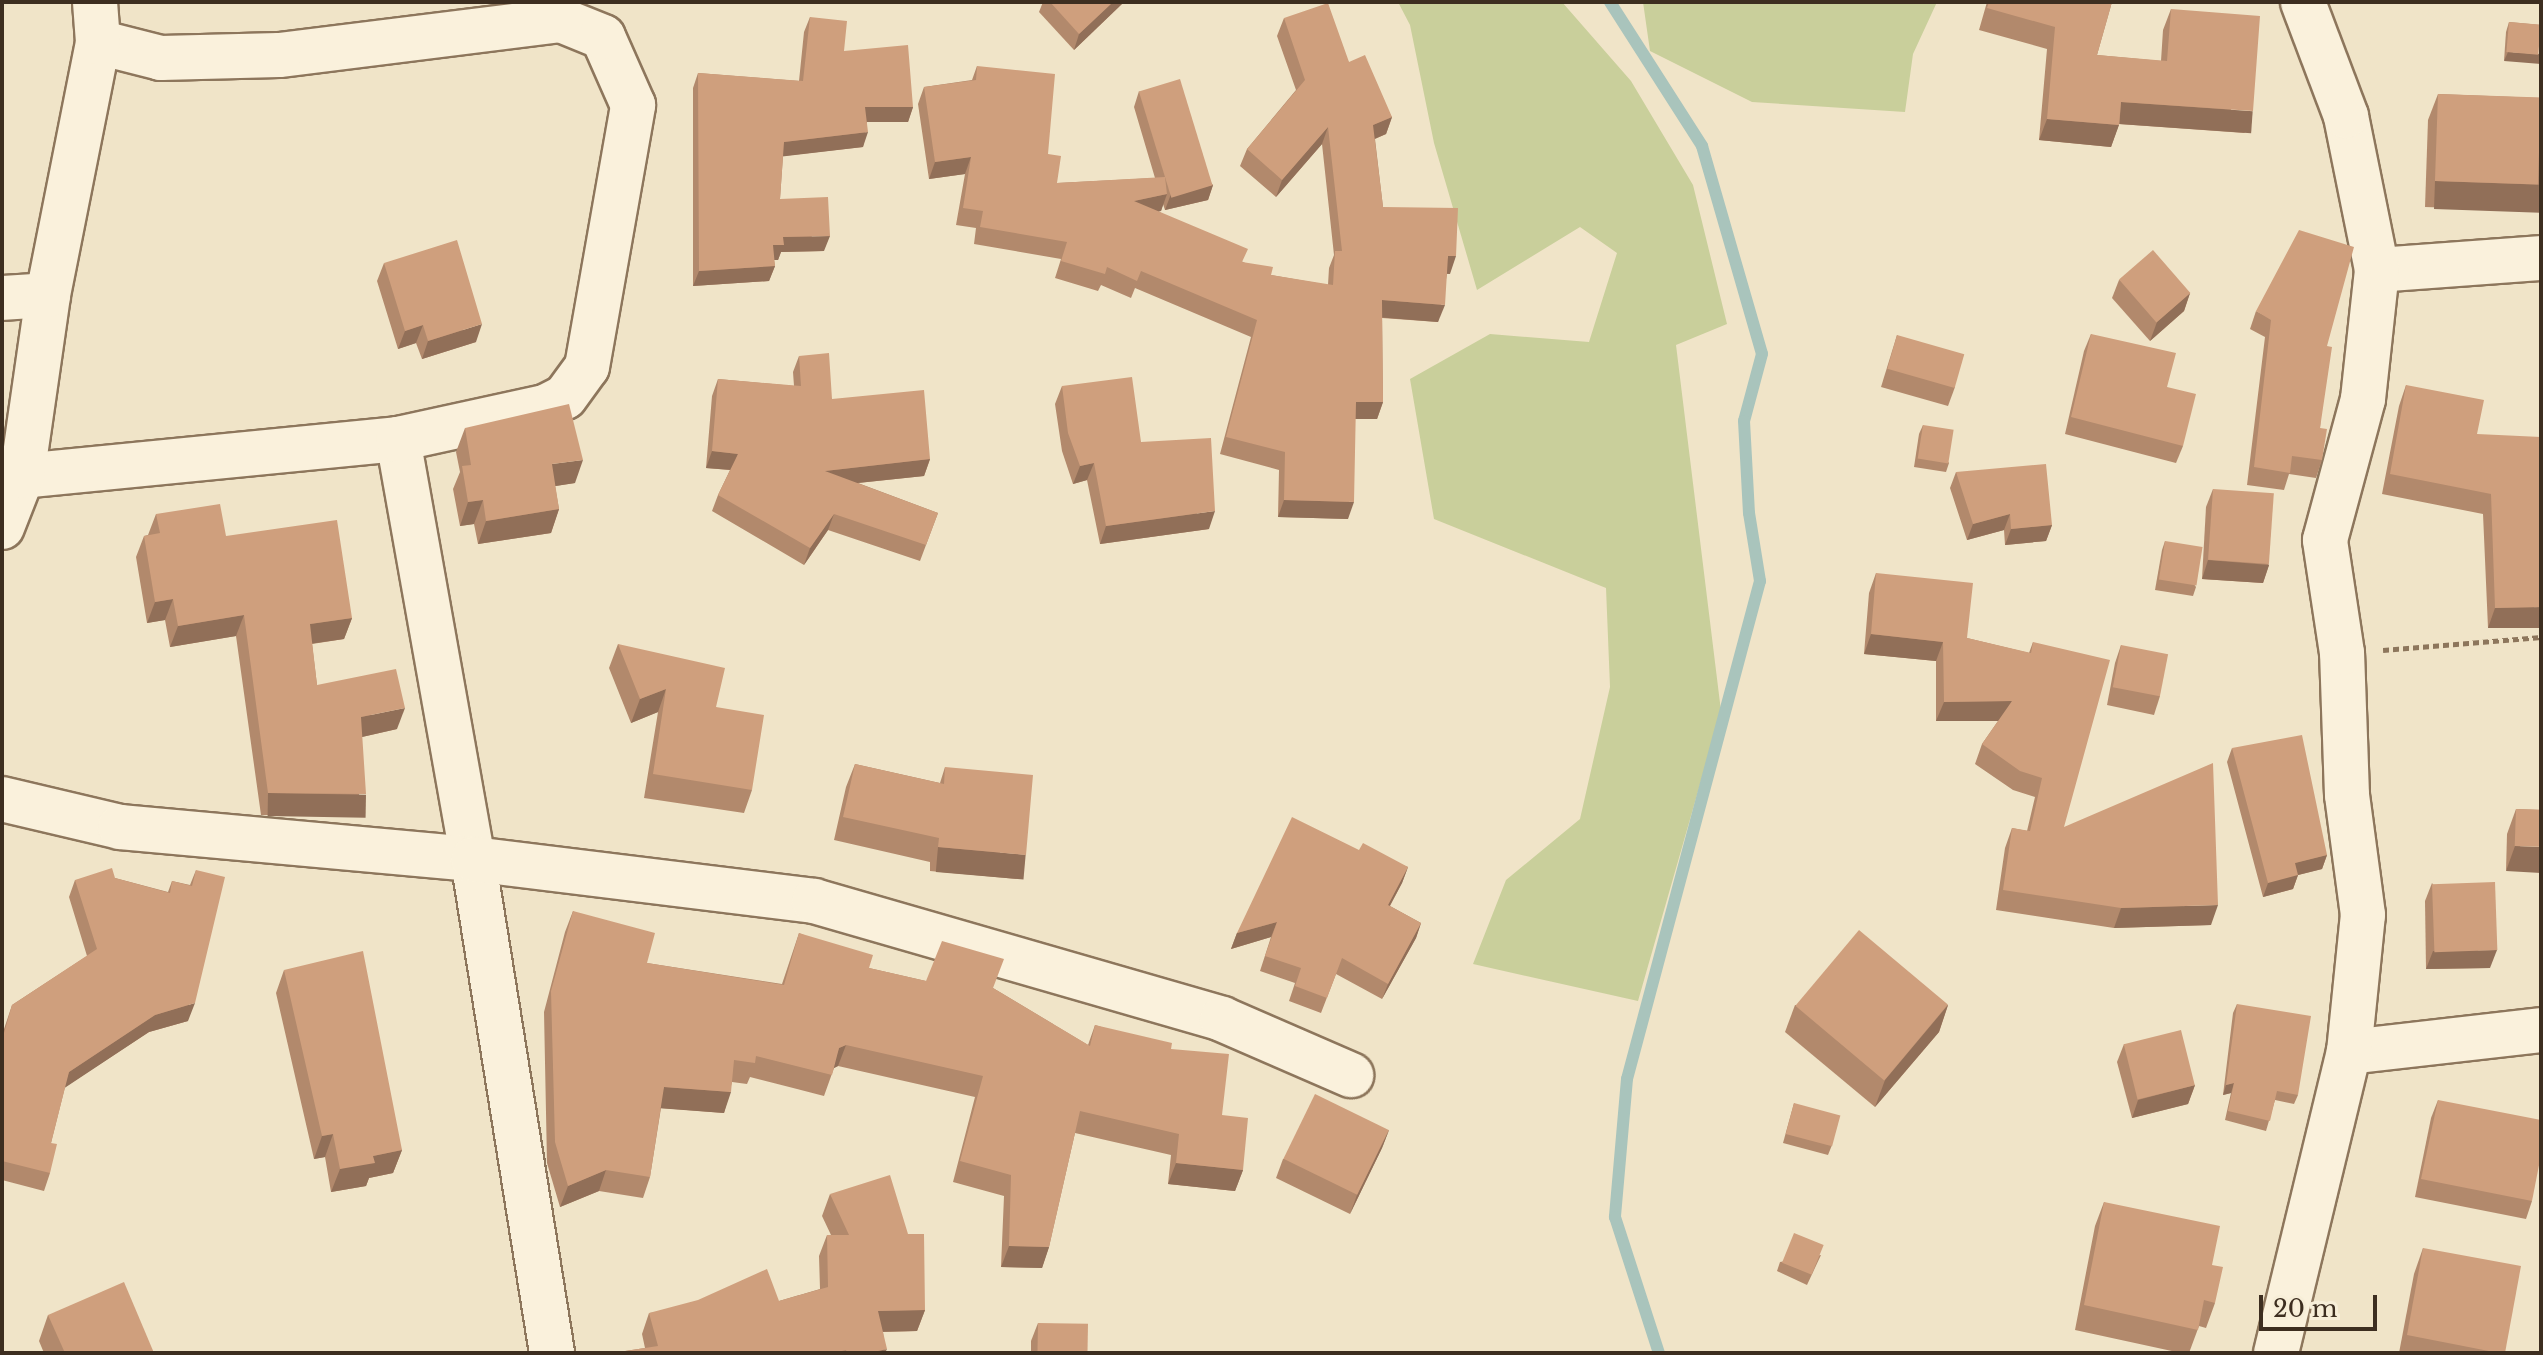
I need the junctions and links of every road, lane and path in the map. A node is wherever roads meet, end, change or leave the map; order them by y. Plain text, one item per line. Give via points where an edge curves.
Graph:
1 (2303, 2) edge
2 (96, 22) edge
3 (2541, 258) edge
4 (2377, 270) junction
5 (48, 295) junction
6 (2, 298) edge
7 (398, 439) junction
8 (22, 476) junction
9 (2, 527) edge
10 (2541, 637) edge
11 (2342, 653) junction
12 (2, 799) edge
13 (473, 859) junction
14 (2541, 1030) edge
15 (2349, 1052) junction
16 (1351, 1075) dead end
17 (552, 1353) edge
18 (2276, 1353) edge

1 - 4 street via 2346,116
2 - 5 street
2 - 7 street via 161,58 279,55 561,20 603,37 633,105 587,367 578,387 545,407
3 - 4 street
4 - 11 street via 2363,399 2325,540
5 - 6 street
5 - 8 street
7 - 8 street
7 - 13 street
8 - 9 street
10 - 11 path
11 - 15 street via 2347,795 2363,915
12 - 13 street via 120,827
13 - 16 street via 814,901 1222,1019
13 - 17 street
14 - 15 street
15 - 18 street

